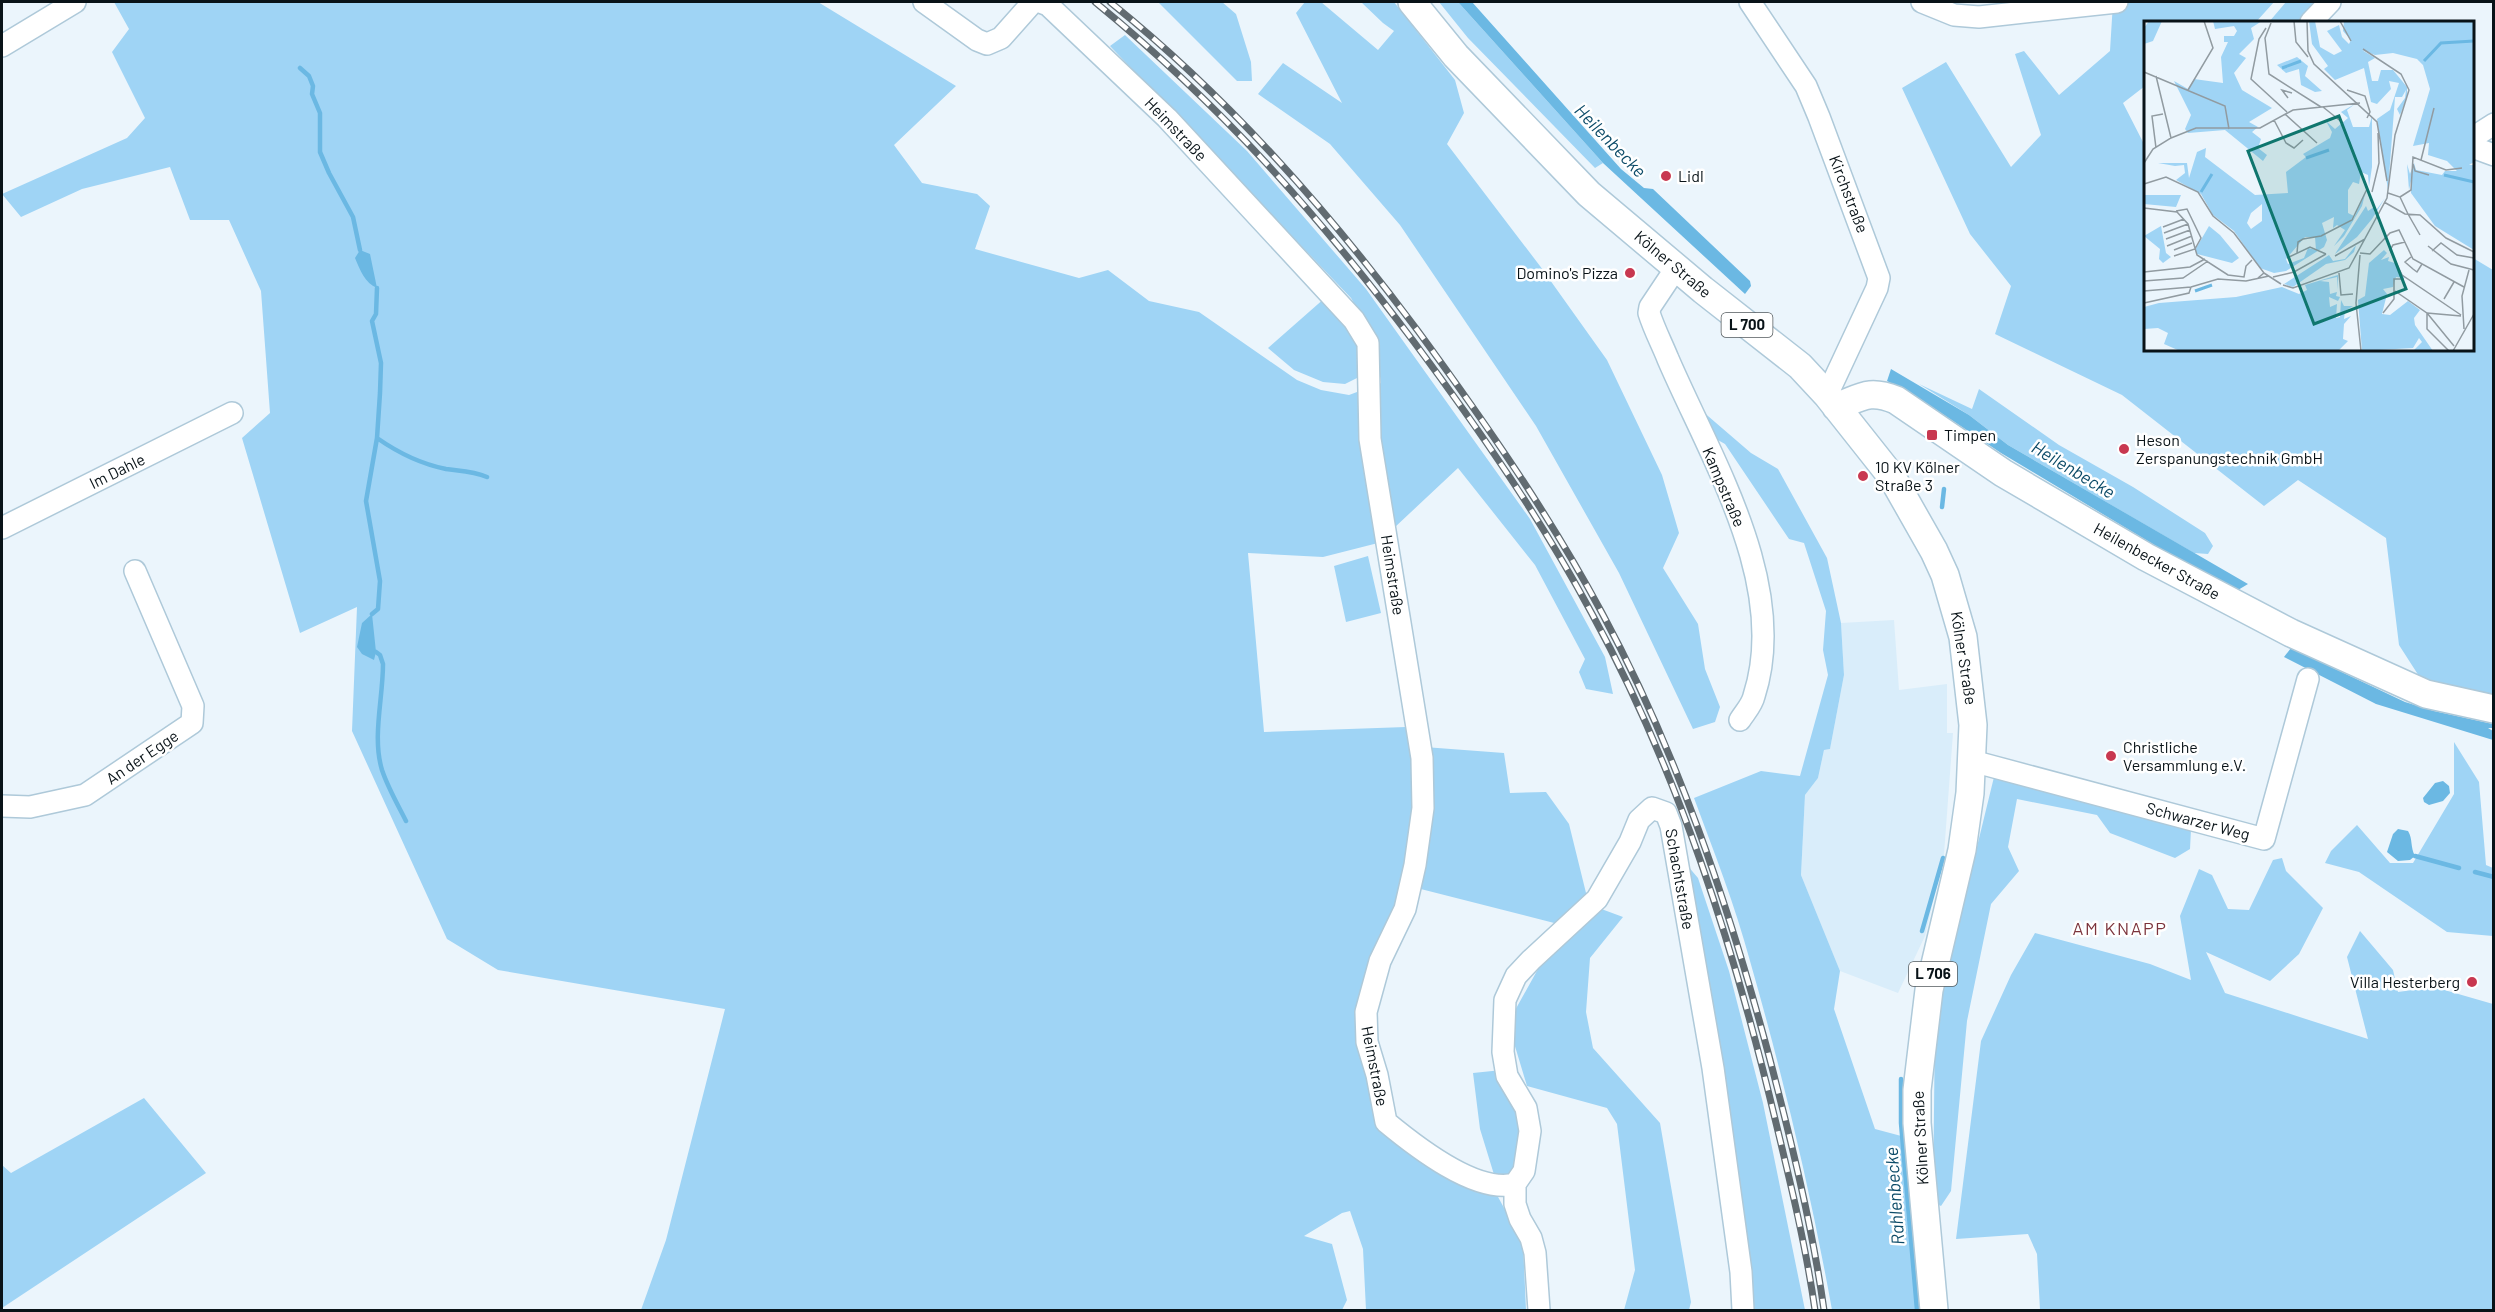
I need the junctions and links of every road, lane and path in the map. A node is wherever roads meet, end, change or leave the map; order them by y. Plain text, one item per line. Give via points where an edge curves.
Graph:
1 (75, 2) edge
2 (924, 2) edge
3 (1033, 2) edge
4 (1040, 2) edge
5 (1412, 2) edge
6 (1750, 2) edge
7 (1922, 2) edge
8 (2117, 2) edge
9 (2330, 2) edge
10 (2312, 21) edge
11 (2, 46) edge
12 (2493, 124) edge
13 (2474, 137) edge
14 (2474, 148) edge
15 (2493, 155) edge
16 (1676, 268) junction
17 (1831, 401) junction
18 (232, 413) dead end
19 (2, 528) edge
20 (135, 571) dead end
21 (2308, 679) dead end
22 (2493, 709) edge
23 (1740, 720) dead end
24 (1972, 761) junction
25 (2, 806) edge
26 (1515, 1184) junction
27 (1539, 1311) edge
28 (1743, 1311) edge
29 (1934, 1311) edge

1 - 11 street
2 - 3 street via 987,44 1002,38
4 - 26 street, Heimstraße via 1048,5 1167,118 1354,320 1368,343 1370,439 1422,758 1423,808 1405,909 1380,962 1366,1012 1367,1042 1386,1122 1439,1162 1494,1185
5 - 16 main road, Kölner Straße / L 700 via 1456,56 1589,194
6 - 17 street, Kirchstraße via 1806,86 1879,278
7 - 8 street via 1954,15 1979,17
9 - 10 street
12 - 13 street
14 - 15 street
16 - 17 main road, Kölner Straße / L 700 via 1800,366
16 - 23 street, Kampstraße via 1649,313 1731,498 1745,537 1761,607 1761,664 1754,699
17 - 22 main road, Heilenbecker Straße via 1870,394 1896,400 2003,472 2127,546 2291,633 2426,694
17 - 24 main road, Kölner Straße / L 706 via 1892,477 1945,575 1966,658 1973,714
18 - 19 street, Im Dahle
20 - 25 street, An der Egge via 194,706 192,723 85,795 30,807
21 - 24 street, Schwarzer Weg via 2264,839
24 - 29 main road, Kölner Straße / L 706 via 1962,850 1929,990 1917,1079 1917,1123
26 - 27 street, Schachtstraße via 1515,1203 1535,1253
26 - 28 street, Schachtstraße via 1524,1172 1530,1131 1526,1108 1512,1088 1504,1060 1505,1000 1516,976 1597,899 1639,820 1652,808 1659,809 1666,813 1671,826 1713,1068

